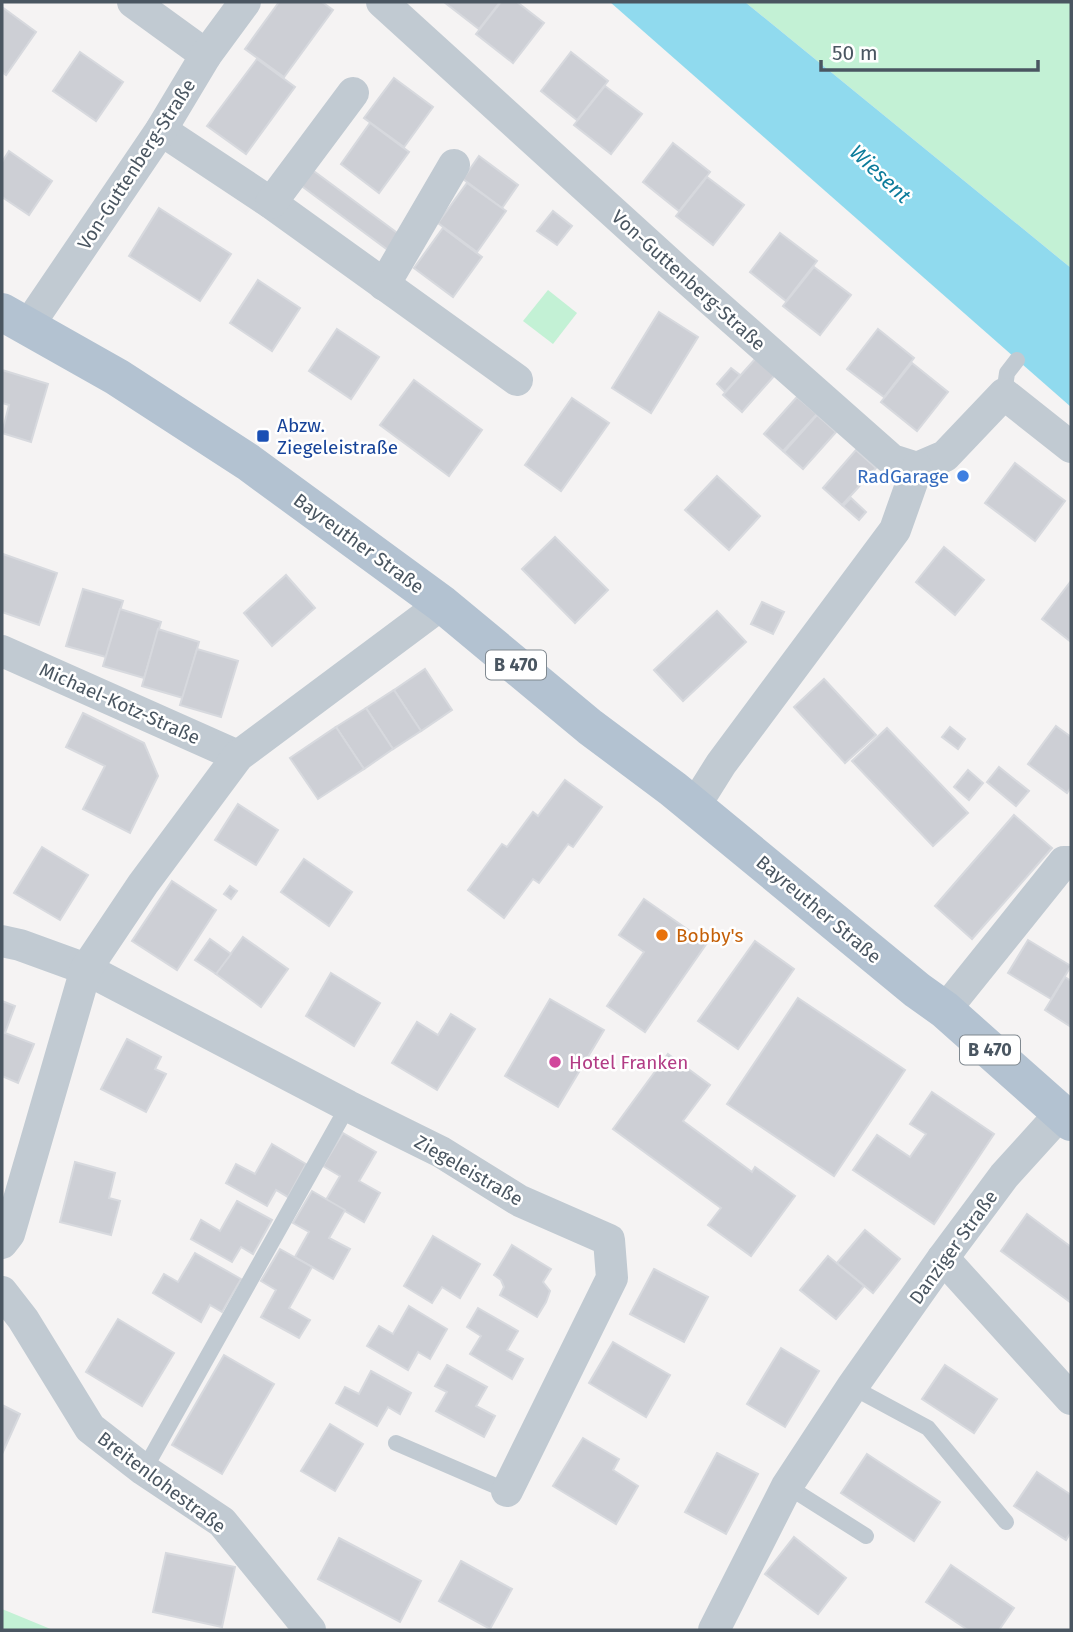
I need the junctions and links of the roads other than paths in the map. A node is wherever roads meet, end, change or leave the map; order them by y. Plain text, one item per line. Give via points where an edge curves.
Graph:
1 (133, 2) edge
2 (245, 2) edge
3 (382, 2) edge
4 (206, 55) junction
5 (353, 93) dead end
6 (161, 130) junction
7 (454, 165) dead end
8 (271, 203) junction
9 (384, 285) junction
10 (15, 320) edge
11 (1017, 360) dead end
12 (517, 380) dead end
13 (1004, 394) junction
14 (1071, 447) edge
15 (917, 468) junction
16 (442, 604) junction
17 (2, 651) edge
18 (239, 756) junction
19 (694, 807) junction
20 (1071, 862) edge
21 (2, 941) edge
22 (86, 969) junction
23 (944, 1010) junction
24 (348, 1105) junction
25 (1066, 1117) edge
26 (2, 1243) edge
27 (943, 1258) junction
28 (2, 1292) edge
29 (852, 1387) junction
30 (1071, 1399) edge
31 (396, 1443) dead end
32 (144, 1470) junction
33 (788, 1486) junction
34 (507, 1490) joint
35 (1006, 1522) dead end
36 (866, 1536) dead end
37 (310, 1630) edge
38 (714, 1630) edge

1 - 4 street
2 - 4 street, Von-Guttenberg-Straße
3 - 15 street, Von-Guttenberg-Straße via 892,460
4 - 6 street, Von-Guttenberg-Straße
5 - 8 street
6 - 8 street
6 - 10 street, Von-Guttenberg-Straße
7 - 9 street
8 - 9 street
9 - 12 street
10 - 16 main road, Bayreuther Straße / B 470 via 117,377 248,462
11 - 13 lane via 1007,373
13 - 14 street
13 - 15 street via 946,456
15 - 19 street via 895,530
16 - 18 street
16 - 19 main road, Bayreuther Straße / B 470
17 - 18 street, Michael-Kotz-Straße
18 - 22 street
19 - 23 main road, Bayreuther Straße / B 470
20 - 23 street via 1064,862
21 - 22 street, Ziegeleistraße
22 - 24 street, Ziegeleistraße
22 - 26 street via 9,1234
23 - 25 main road, Bayreuther Straße / B 470
24 - 32 lane
24 - 34 street, Ziegeleistraße via 441,1152 520,1201 609,1240 612,1278
25 - 27 street, Danziger Straße via 1004,1177
27 - 29 street, Danziger Straße
27 - 30 street
28 - 32 street, Breitenlohestraße via 90,1428
29 - 33 street, Danziger Straße
29 - 35 lane via 928,1427
31 - 34 lane
32 - 37 street, Breitenlohestraße via 222,1522
33 - 36 lane
33 - 38 street, Danziger Straße

